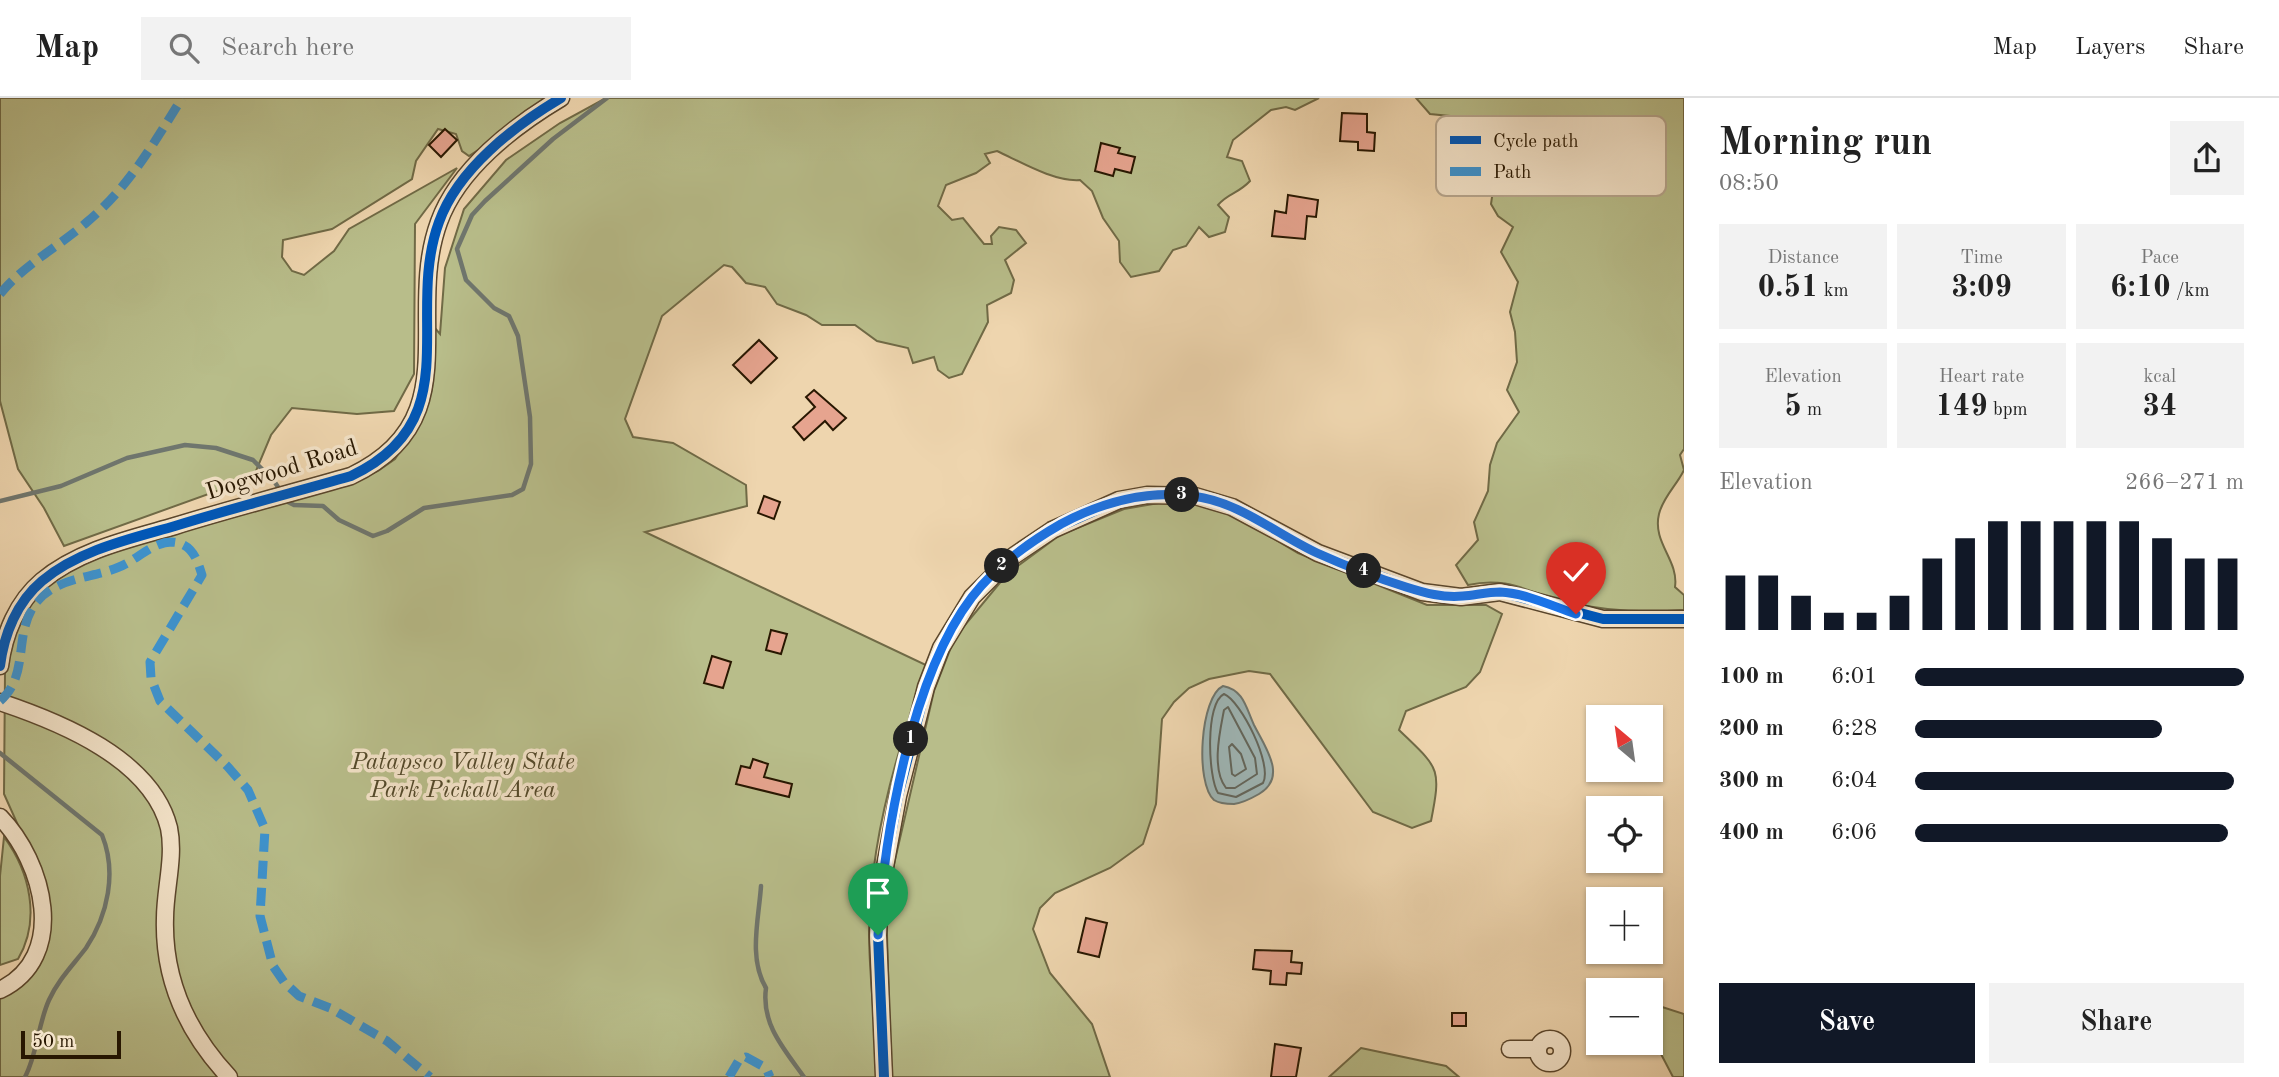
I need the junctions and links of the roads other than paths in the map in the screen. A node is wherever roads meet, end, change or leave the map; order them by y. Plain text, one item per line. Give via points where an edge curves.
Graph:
1 (561, 98) edge
2 (1684, 619) edge
3 (0, 666) edge
4 (0, 702) edge
5 (0, 817) edge
6 (0, 990) edge
7 (1510, 1049) dead end
8 (1538, 1049) dead end
9 (229, 1077) edge
10 (884, 1077) edge

1 - 3 street, Dogwood Road via 507,135 477,166 440,219 428,277 425,387 404,436 376,465 132,539 62,566 21,605 2,646
2 - 10 street via 1603,618 1500,592 1461,597 1422,592 1318,553 1232,506 1195,496 1147,495 1119,500 1052,530 1012,557 972,597 941,648 926,687 898,796 880,894
4 - 9 street via 52,720 99,746 135,774 158,800 171,849 164,920 174,991 200,1042
5 - 6 street via 12,829 29,863 44,908 38,951 23,975
7 - 8 street

